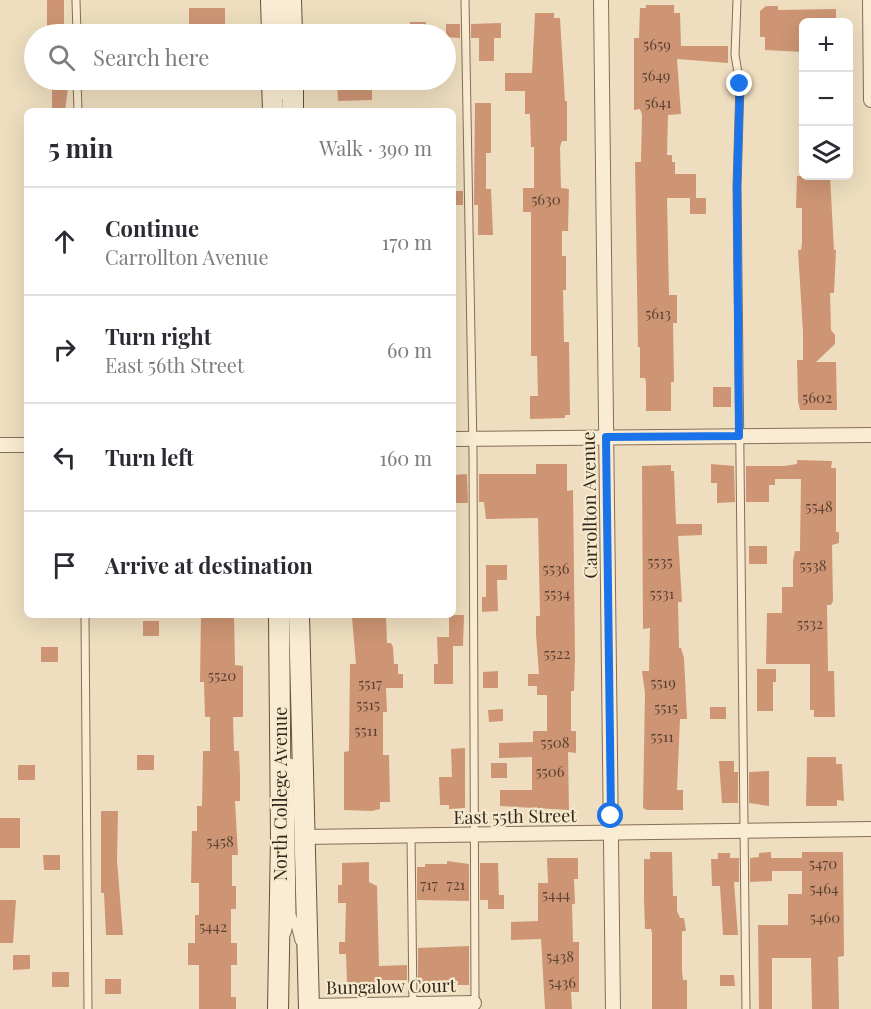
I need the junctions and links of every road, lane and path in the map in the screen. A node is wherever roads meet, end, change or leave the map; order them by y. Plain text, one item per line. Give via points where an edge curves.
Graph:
1 (76, 0) edge
2 (271, 0) edge
3 (281, 0) edge
4 (291, 0) edge
5 (465, 0) edge
6 (601, 0) edge
7 (736, 0) edge
8 (870, 0) edge
9 (77, 24) edge
10 (272, 24) edge
11 (281, 24) edge
12 (292, 24) edge
13 (77, 90) edge
14 (276, 90) edge
15 (282, 90) edge
16 (289, 90) edge
17 (871, 100) edge
18 (78, 108) edge
19 (283, 108) edge
20 (871, 435) edge
21 (739, 436) junction
22 (606, 437) junction
23 (456, 439) edge
24 (472, 439) junction
25 (0, 445) edge
26 (24, 445) edge
27 (86, 618) edge
28 (279, 618) edge
29 (299, 618) edge
30 (290, 759) dead end
31 (871, 829) edge
32 (744, 831) junction
33 (611, 833) junction
34 (475, 835) junction
35 (411, 836) junction
36 (303, 837) junction
37 (292, 914) junction
38 (308, 973) junction
39 (278, 974) junction
40 (413, 1004) junction
41 (475, 1006) edge
42 (309, 1008) edge
43 (88, 1009) edge
44 (278, 1009) edge
45 (613, 1009) edge
46 (746, 1009) edge

1 - 9 lane
2 - 10 main road
3 - 11 lane
4 - 12 main road
5 - 24 lane
6 - 22 street, Carrollton Avenue
7 - 21 lane via 735,56 740,84
8 - 17 street
13 - 18 lane
14 - 19 main road
15 - 19 lane
16 - 19 main road
20 - 21 street
21 - 22 street
21 - 32 lane
22 - 24 street
22 - 33 street, Carrollton Avenue
23 - 24 street
24 - 34 lane
25 - 26 street
27 - 43 lane
28 - 39 main road, North College Avenue
29 - 36 main road, North College Avenue
30 - 37 lane, North College Avenue
31 - 32 street, East 55th Street
32 - 33 street, East 55th Street
32 - 46 lane
33 - 34 street, East 55th Street
33 - 45 street, Carrollton Avenue
34 - 35 street, East 55th Street
34 - 41 lane
35 - 36 street, East 55th Street
35 - 40 lane
36 - 38 main road, North College Avenue
37 - 38 lane, North College Avenue
37 - 39 lane, North College Avenue
38 - 42 main road, North College Avenue
39 - 44 main road, North College Avenue
40 - 41 street, Bungalow Court
40 - 42 street, Bungalow Court

